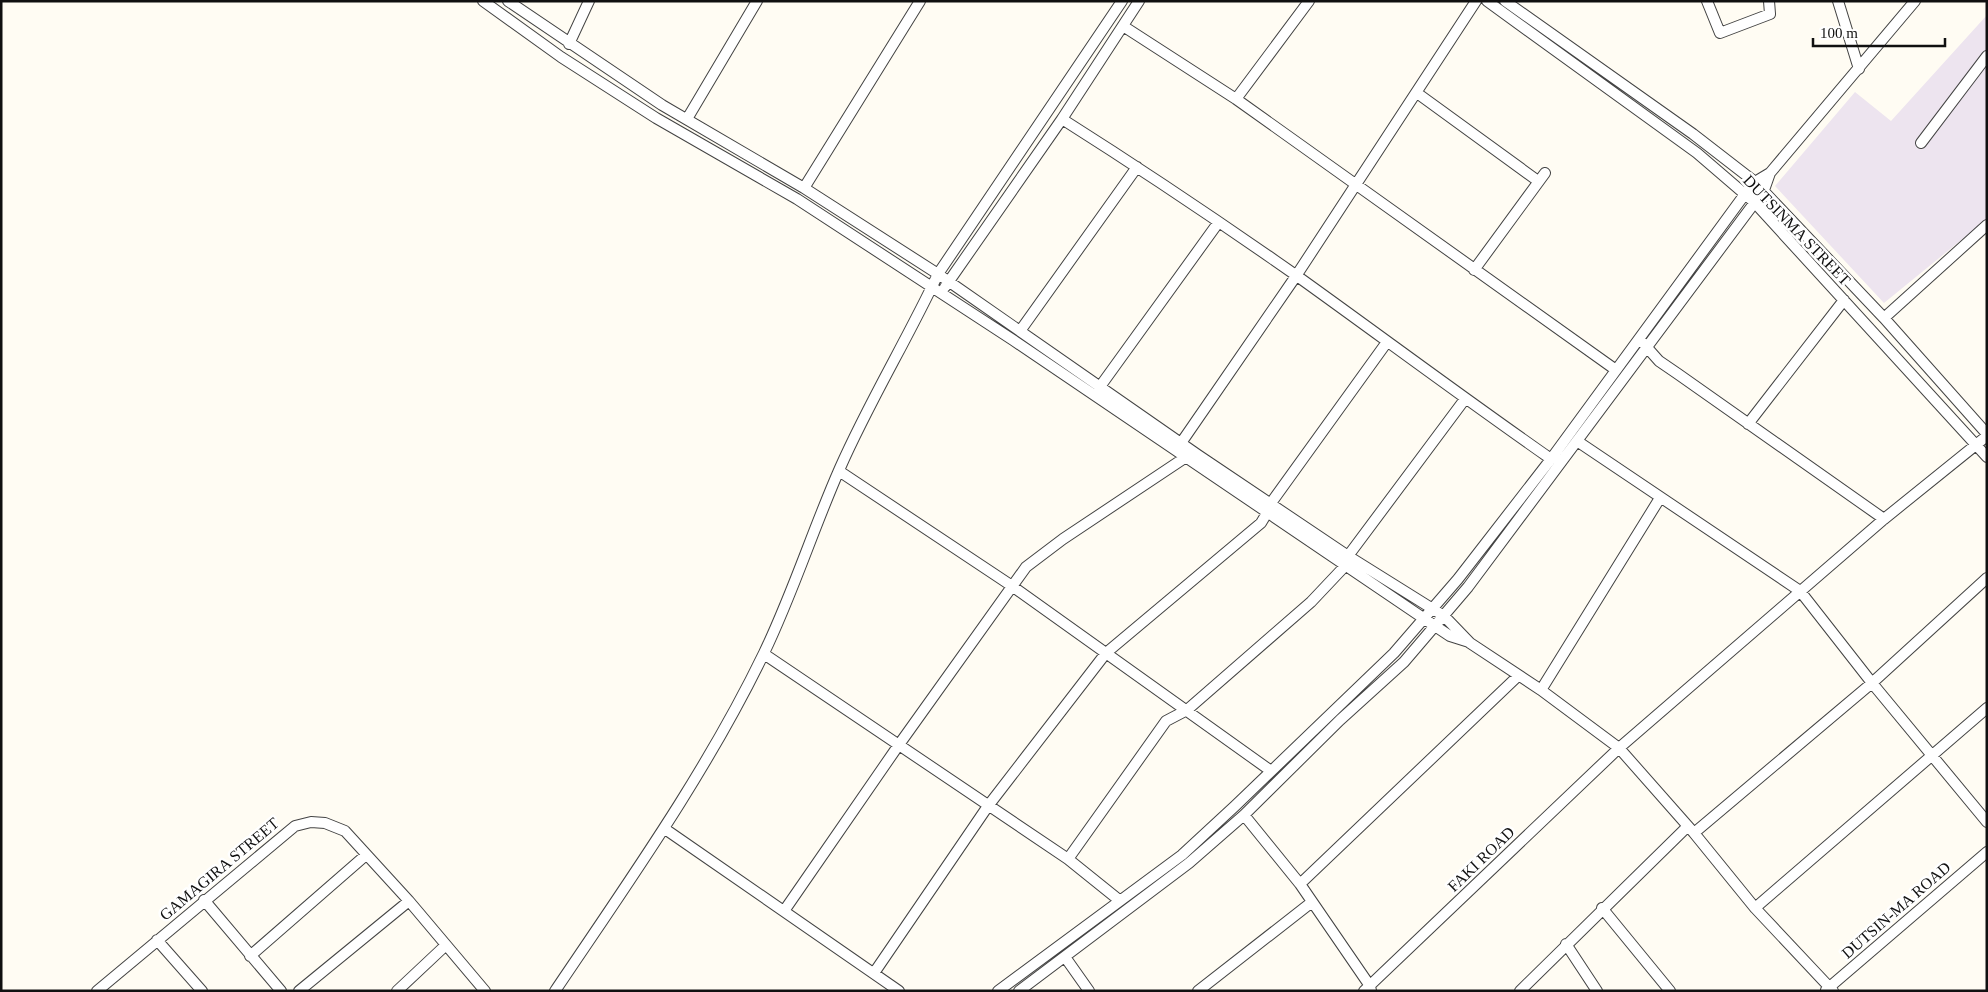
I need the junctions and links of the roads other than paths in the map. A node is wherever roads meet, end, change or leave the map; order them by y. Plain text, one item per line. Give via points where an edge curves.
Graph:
1 (483, 1) edge
2 (508, 1) edge
3 (589, 1) edge
4 (757, 1) edge
5 (920, 1) edge
6 (1122, 1) edge
7 (1139, 1) edge
8 (1310, 1) edge
9 (1476, 1) edge
10 (1486, 1) edge
11 (1505, 1) edge
12 (1707, 1) edge
13 (1769, 1) edge
14 (1838, 1) edge
15 (1914, 1) edge
16 (1123, 26) junction
17 (569, 44) junction
18 (1987, 56) edge
19 (1859, 69) junction
20 (1417, 93) junction
21 (1236, 99) junction
22 (1062, 118) junction
23 (687, 119) junction
24 (1921, 143) dead end
25 (1137, 166) junction
26 (1770, 173) junction
27 (1755, 182) junction
28 (1356, 185) junction
29 (804, 188) junction
30 (1764, 190) junction
31 (1745, 194) junction
32 (1754, 202) junction
33 (1218, 223) junction
34 (1987, 225) edge
35 (1474, 270) junction
36 (938, 274) junction
37 (1296, 276) junction
38 (949, 283) junction
39 (936, 290) junction
40 (1844, 300) junction
41 (1884, 318) junction
42 (1020, 331) junction
43 (1639, 339) junction
44 (1387, 342) junction
45 (1646, 347) junction
46 (1616, 370) junction
47 (1100, 388) junction
48 (1466, 399) junction
49 (1748, 424) junction
50 (1987, 435) edge
51 (1577, 441) junction
52 (1181, 443) junction
53 (1976, 444) junction
54 (1186, 457) junction
55 (1987, 457) edge
56 (1551, 459) junction
57 (839, 471) junction
58 (1660, 498) junction
59 (1269, 508) junction
60 (1884, 519) junction
61 (1346, 561) junction
62 (1987, 578) edge
63 (1012, 586) junction
64 (1800, 591) junction
65 (1432, 608) junction
66 (1444, 616) junction
67 (1423, 618) junction
68 (1435, 626) junction
69 (1470, 643) junction
70 (1106, 653) junction
71 (764, 654) junction
72 (1518, 676) junction
73 (1872, 683) junction
74 (1541, 690) junction
75 (1987, 708) edge
76 (1187, 710) junction
77 (898, 746) junction
78 (1619, 748) junction
79 (1932, 756) junction
80 (1271, 771) junction
81 (988, 806) junction
82 (1244, 815) junction
83 (1987, 822) edge
84 (665, 829) junction
85 (1691, 830) junction
86 (1987, 852) edge
87 (366, 855) junction
88 (1068, 859) junction
89 (1300, 884) junction
90 (204, 900) junction
91 (1119, 900) junction
92 (409, 901) junction
93 (1312, 902) junction
94 (1602, 908) junction
95 (1756, 908) junction
96 (784, 911) junction
97 (157, 940) junction
98 (1566, 944) junction
99 (446, 945) junction
100 (250, 956) junction
101 (1065, 957) junction
102 (874, 973) junction
103 (1010, 981) junction
104 (1368, 989) edge
105 (1829, 989) edge
106 (96, 991) edge
107 (202, 991) edge
108 (281, 991) edge
109 (299, 991) edge
110 (397, 991) edge
111 (485, 991) edge
112 (555, 991) edge
113 (899, 991) edge
114 (998, 991) edge
115 (1018, 991) edge
116 (1089, 991) edge
117 (1198, 991) edge
118 (1520, 991) edge
119 (1597, 991) edge
120 (1670, 991) edge

1 - 39 street via 561,57 648,113 797,199
2 - 17 street
3 - 17 street
4 - 23 street
5 - 29 street
6 - 36 street
7 - 16 street
8 - 21 street
9 - 20 street
10 - 31 street, DUTSINMA STREET via 1697,153
11 - 27 street, DUTSINMA STREET via 1693,134
12 - 13 street via 1720,33 1770,14
14 - 19 street
15 - 19 street
16 - 21 street
16 - 22 street
17 - 23 street
18 - 24 street
19 - 26 street
20 - 28 street
20 - 35 street via 1541,177
21 - 28 street
22 - 25 street
22 - 38 street
23 - 29 street
25 - 33 street
25 - 42 street
26 - 27 street
26 - 30 street
27 - 30 street, DUTSINMA STREET
27 - 31 street
28 - 35 street
28 - 37 street
29 - 36 street
30 - 32 street
30 - 41 street, DUTSINMA STREET
31 - 32 street, DUTSINMA STREET
31 - 43 street
32 - 40 street, DUTSINMA STREET
32 - 45 street
33 - 37 street
33 - 47 street
34 - 41 street
35 - 46 street
36 - 38 street
36 - 39 street
37 - 44 street
37 - 52 street
38 - 39 street
38 - 42 street
39 - 54 street
39 - 57 street via 869,407
40 - 49 street
40 - 53 street, DUTSINMA STREET
41 - 50 street, DUTSINMA STREET
42 - 47 street
43 - 45 street
43 - 46 street
44 - 48 street
44 - 59 street
45 - 49 street via 1660,361
45 - 51 street
46 - 56 street
47 - 52 street
48 - 56 street
48 - 61 street
49 - 60 street
50 - 53 street, FAKI ROAD
51 - 58 street
51 - 66 street
52 - 59 street
53 - 55 street, DUTSINMA STREET
53 - 60 street, FAKI ROAD
54 - 59 street
54 - 63 street via 1063,539 1026,567
56 - 65 street
57 - 63 street
57 - 71 street
58 - 64 street
58 - 74 street
59 - 61 street
59 - 70 street via 1261,522
60 - 64 street, FAKI ROAD
61 - 65 street
61 - 67 street
61 - 76 street via 1311,602
62 - 73 street
63 - 70 street
63 - 77 street
64 - 73 street
64 - 78 street, FAKI ROAD
65 - 66 street
65 - 67 street
66 - 68 street
66 - 69 street
67 - 68 street
67 - 80 street via 1394,653
68 - 69 street
68 - 82 street via 1404,662
69 - 72 street
70 - 76 street
70 - 81 street
71 - 77 street
71 - 84 street via 716,744
72 - 74 street
72 - 89 street
73 - 79 street
73 - 85 street
74 - 78 street
75 - 79 street
76 - 80 street
76 - 88 street via 1166,721
77 - 81 street
77 - 96 street
78 - 85 street
78 - 104 street, FAKI ROAD
79 - 83 street
79 - 95 street
80 - 91 street via 1182,854
81 - 88 street
81 - 102 street
82 - 89 street
82 - 101 street via 1189,863
84 - 96 street
84 - 112 street
85 - 94 street
85 - 95 street
86 - 105 street, DUTSIN-MA ROAD
87 - 90 street, GAMAGIRA STREET via 345,831 311,822 295,826
87 - 92 street, GAMAGIRA STREET
87 - 100 street
88 - 91 street
89 - 93 street
90 - 97 street, GAMAGIRA STREET
90 - 100 street
91 - 103 street
92 - 99 street, GAMAGIRA STREET
92 - 109 street
93 - 104 street
93 - 117 street
94 - 98 street
94 - 120 street
95 - 105 street
96 - 102 street
97 - 106 street, GAMAGIRA STREET
97 - 107 street
98 - 118 street
98 - 119 street
99 - 110 street
99 - 111 street, GAMAGIRA STREET
100 - 108 street
101 - 115 street
101 - 116 street
102 - 113 street
103 - 114 street
103 - 115 street

